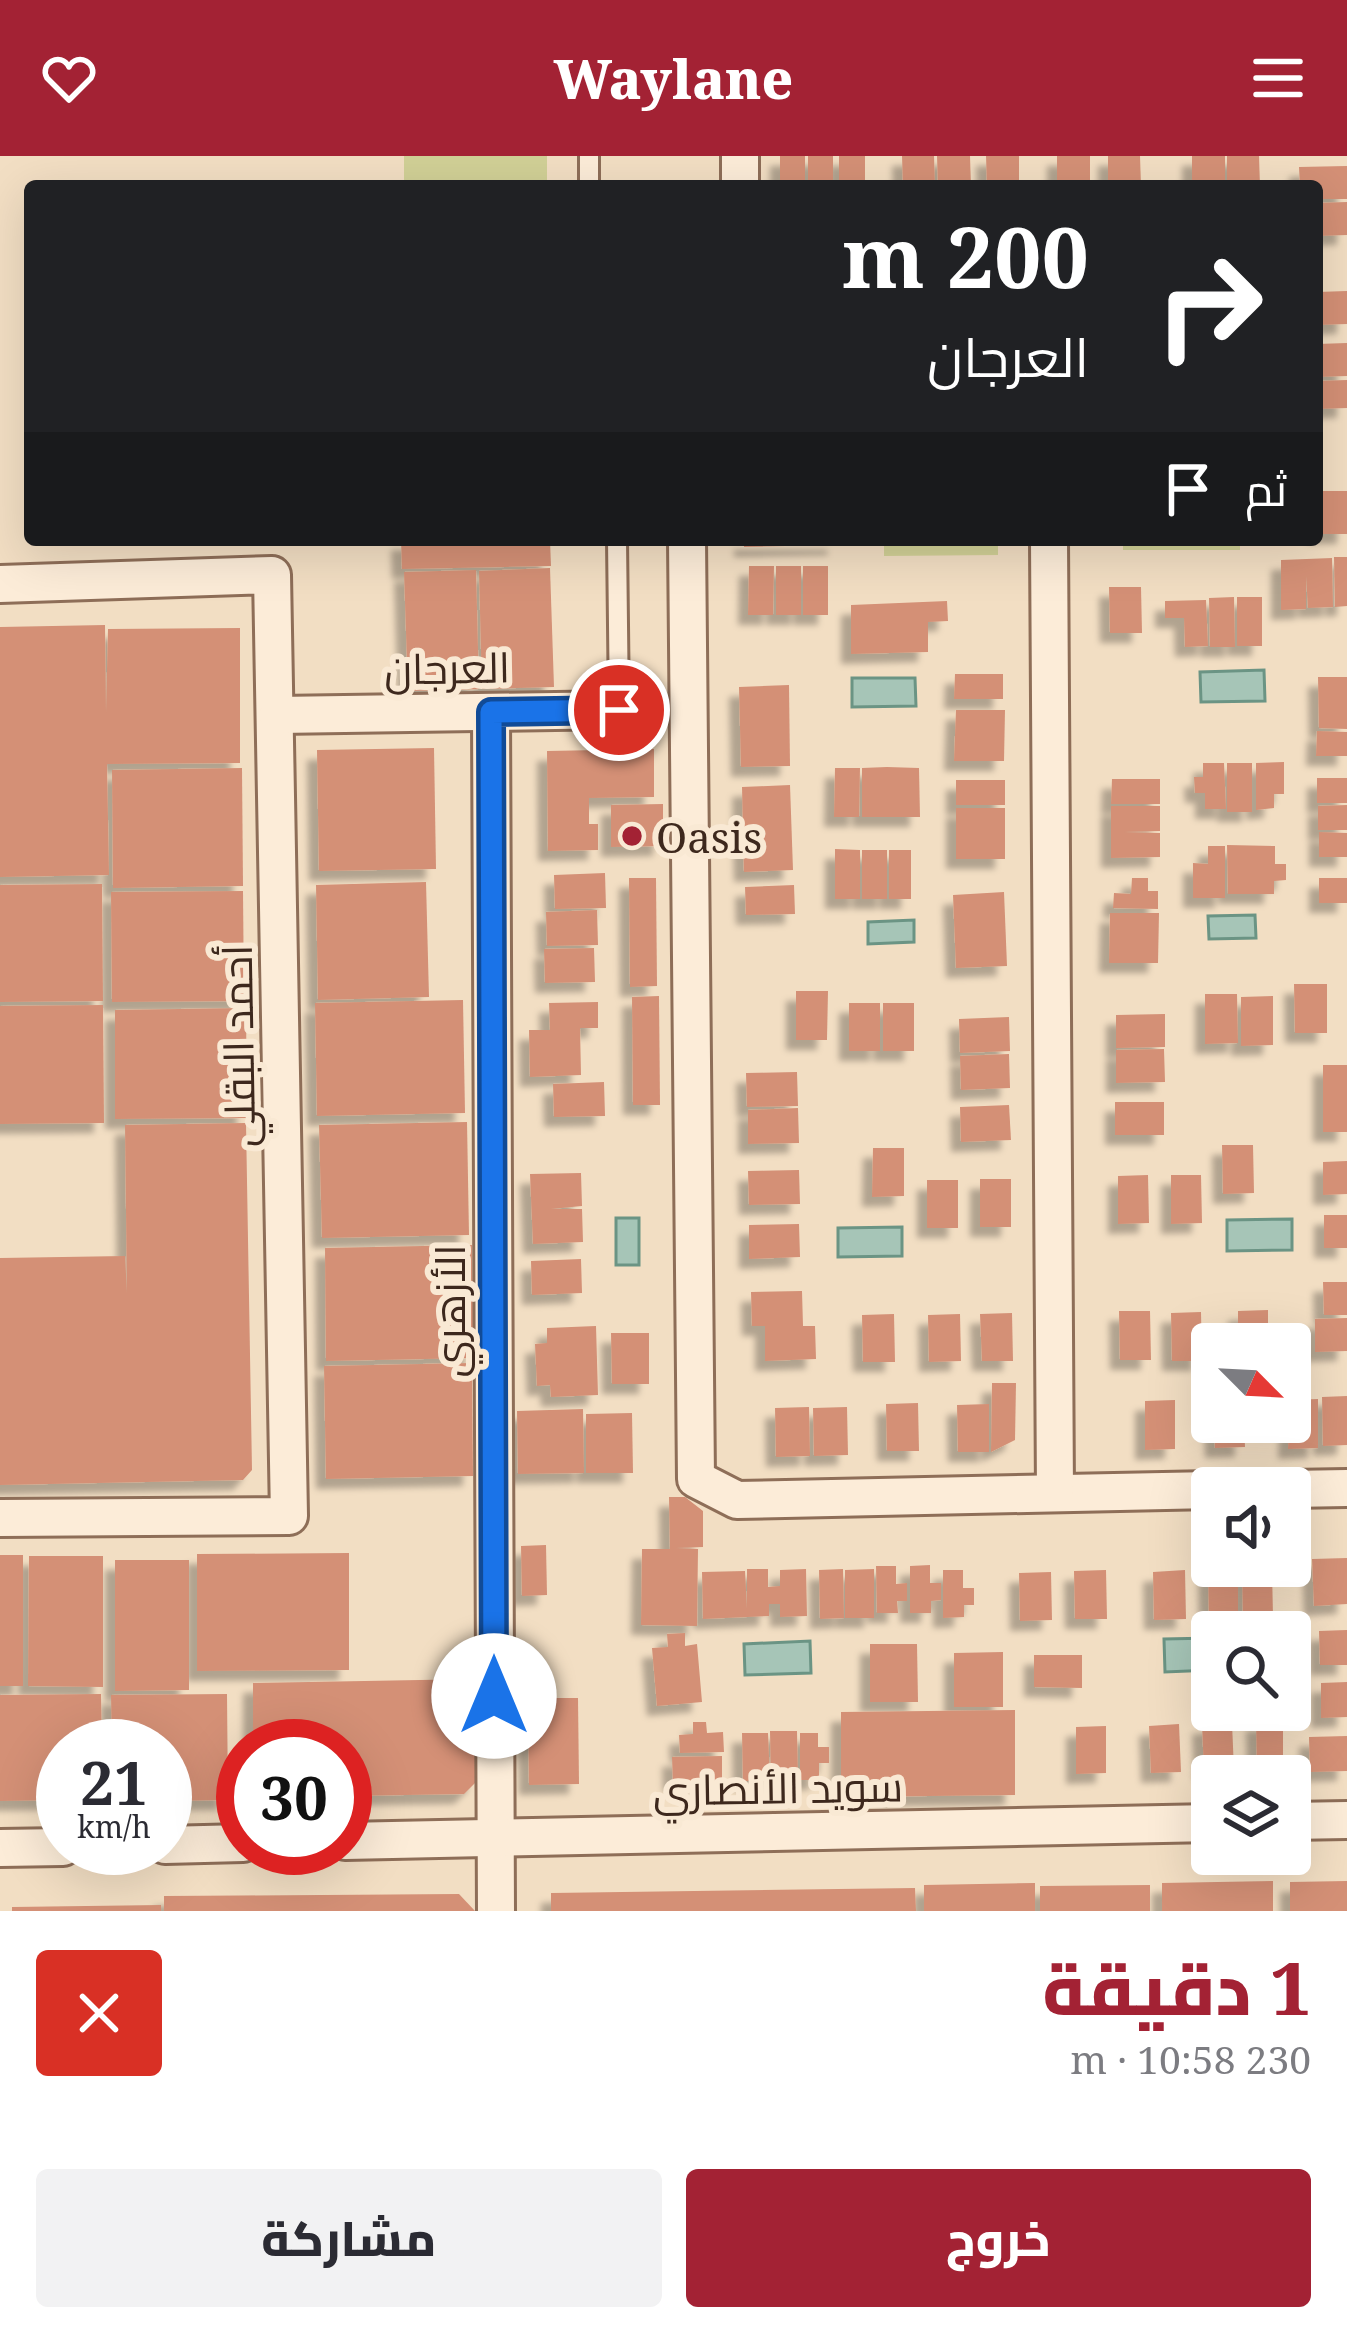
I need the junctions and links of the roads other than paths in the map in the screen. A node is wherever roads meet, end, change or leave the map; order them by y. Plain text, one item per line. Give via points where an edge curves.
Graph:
1 (617, 546) edge
2 (687, 546) edge
3 (1049, 546) edge
4 (0, 584) edge
5 (619, 710) joint
6 (491, 712) junction
7 (278, 715) junction
8 (1347, 1488) edge
9 (1311, 1489) edge
10 (1191, 1490) edge
11 (1054, 1492) junction
12 (0, 1518) edge
13 (1347, 1820) edge
14 (1311, 1821) edge
15 (1191, 1823) edge
16 (495, 1837) junction
17 (372, 1840) edge
18 (36, 1847) edge
19 (0, 1848) edge
20 (496, 1911) edge

1 - 5 lane
2 - 11 street via 697,1479 737,1500
3 - 11 street
4 - 7 street, أحمد البقلي via 272,575
5 - 6 street, العرجان
6 - 7 street, العرجان
6 - 16 street, الأزهري
7 - 12 street, أحمد البقلي via 289,1516
8 - 9 street
10 - 11 street
13 - 14 street
15 - 16 street, سويد الأنصاري
16 - 17 street, سويد الأنصاري
16 - 20 street, الأزهري
18 - 19 street

